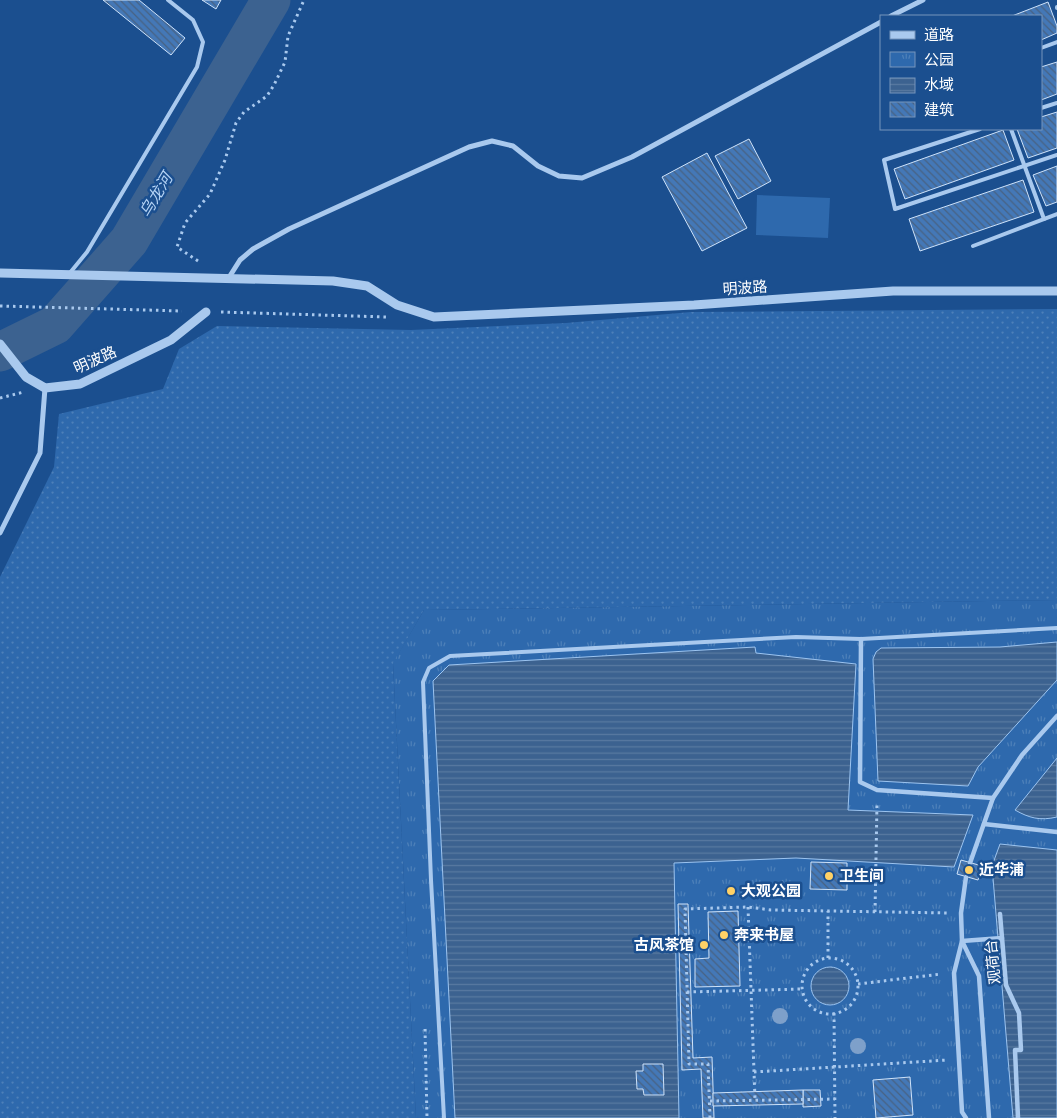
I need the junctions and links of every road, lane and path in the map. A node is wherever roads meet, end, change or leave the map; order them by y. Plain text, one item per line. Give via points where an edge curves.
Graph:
1 (168, 0) edge
2 (304, 0) edge
3 (923, 0) edge
4 (893, 15) edge
5 (880, 23) edge
6 (1057, 42) edge
7 (1042, 48) edge
8 (1057, 103) edge
9 (1042, 108) edge
10 (977, 130) edge
11 (1011, 130) edge
12 (1057, 155) edge
13 (1024, 166) junction
14 (1057, 214) edge
15 (1044, 219) junction
16 (973, 246) dead end
17 (177, 247) dead end
18 (0, 273) edge
19 (72, 275) junction
20 (228, 280) junction
21 (1057, 291) edge
22 (0, 306) edge
23 (206, 312) junction
24 (396, 317) dead end
25 (0, 344) edge
26 (45, 388) junction
27 (0, 533) edge
28 (1057, 628) edge
29 (861, 639) junction
30 (1057, 716) edge
31 (877, 790) junction
32 (993, 798) junction
33 (984, 824) junction
34 (1057, 832) edge
35 (970, 863) tunnel mouth
36 (966, 877) tunnel mouth
37 (748, 907) junction
38 (828, 911) junction
39 (875, 912) junction
40 (961, 913) junction
41 (1000, 914) dead end
42 (1002, 938) junction
43 (962, 941) junction
44 (828, 958) junction
45 (954, 973) junction
46 (858, 984) junction
47 (802, 989) junction
48 (751, 991) junction
49 (687, 992) junction
50 (834, 1013) junction
51 (960, 1060) junction
52 (835, 1066) junction
53 (754, 1072) junction
54 (756, 1099) junction
55 (835, 1099) junction
56 (710, 1101) junction
57 (444, 1118) edge
58 (710, 1118) edge
59 (836, 1118) edge
60 (966, 1118) edge
61 (990, 1118) edge
62 (1018, 1118) edge

1 - 19 lane via 193,20 203,42 197,67
2 - 17 path via 288,36 285,62 274,85 267,96 244,112 236,123 210,194 184,223
3 - 4 street
5 - 20 street via 632,157 582,178 558,176 506,144 492,141 469,147 252,248
6 - 7 lane
8 - 9 lane
10 - 13 lane via 884,160 895,209
11 - 13 lane
12 - 13 lane
13 - 15 lane
14 - 15 lane
15 - 16 lane
18 - 19 street
19 - 20 street
20 - 21 street, 明波路 via 333,281 367,286 397,305 434,317 694,305 893,291
22 - 23 path
23 - 24 path
23 - 26 street, 明波路 via 171,340 80,384
25 - 26 street via 26,377
26 - 27 street via 40,453
28 - 29 lane
29 - 31 street via 860,782
29 - 57 lane via 796,637 450,656 429,668 423,682
30 - 32 street via 1022,755
31 - 32 street
31 - 39 path
32 - 33 street
33 - 34 street
33 - 35 street
36 - 40 street
37 - 38 path
37 - 48 path
37 - 49 path via 685,910
38 - 39 path
38 - 44 path
39 - 40 path
40 - 43 street
41 - 42 street, 观荷台
42 - 43 street
42 - 62 street, 观荷台 via 1006,985 1019,1013 1021,1050 1015,1050
43 - 45 street
43 - 61 street via 979,976
44 - 46 path via 850,966
44 - 47 path via 811,965 802,980
45 - 46 path
45 - 51 street
46 - 50 path via 850,1005
47 - 48 path
47 - 50 path via 809,1005 825,1013
48 - 49 path
48 - 53 path
49 - 56 path via 689,1064 708,1064
50 - 52 path
51 - 52 path
51 - 60 street via 962,1112
52 - 53 path
52 - 55 path
53 - 54 path
54 - 55 path
54 - 56 path
55 - 59 path
56 - 58 path

